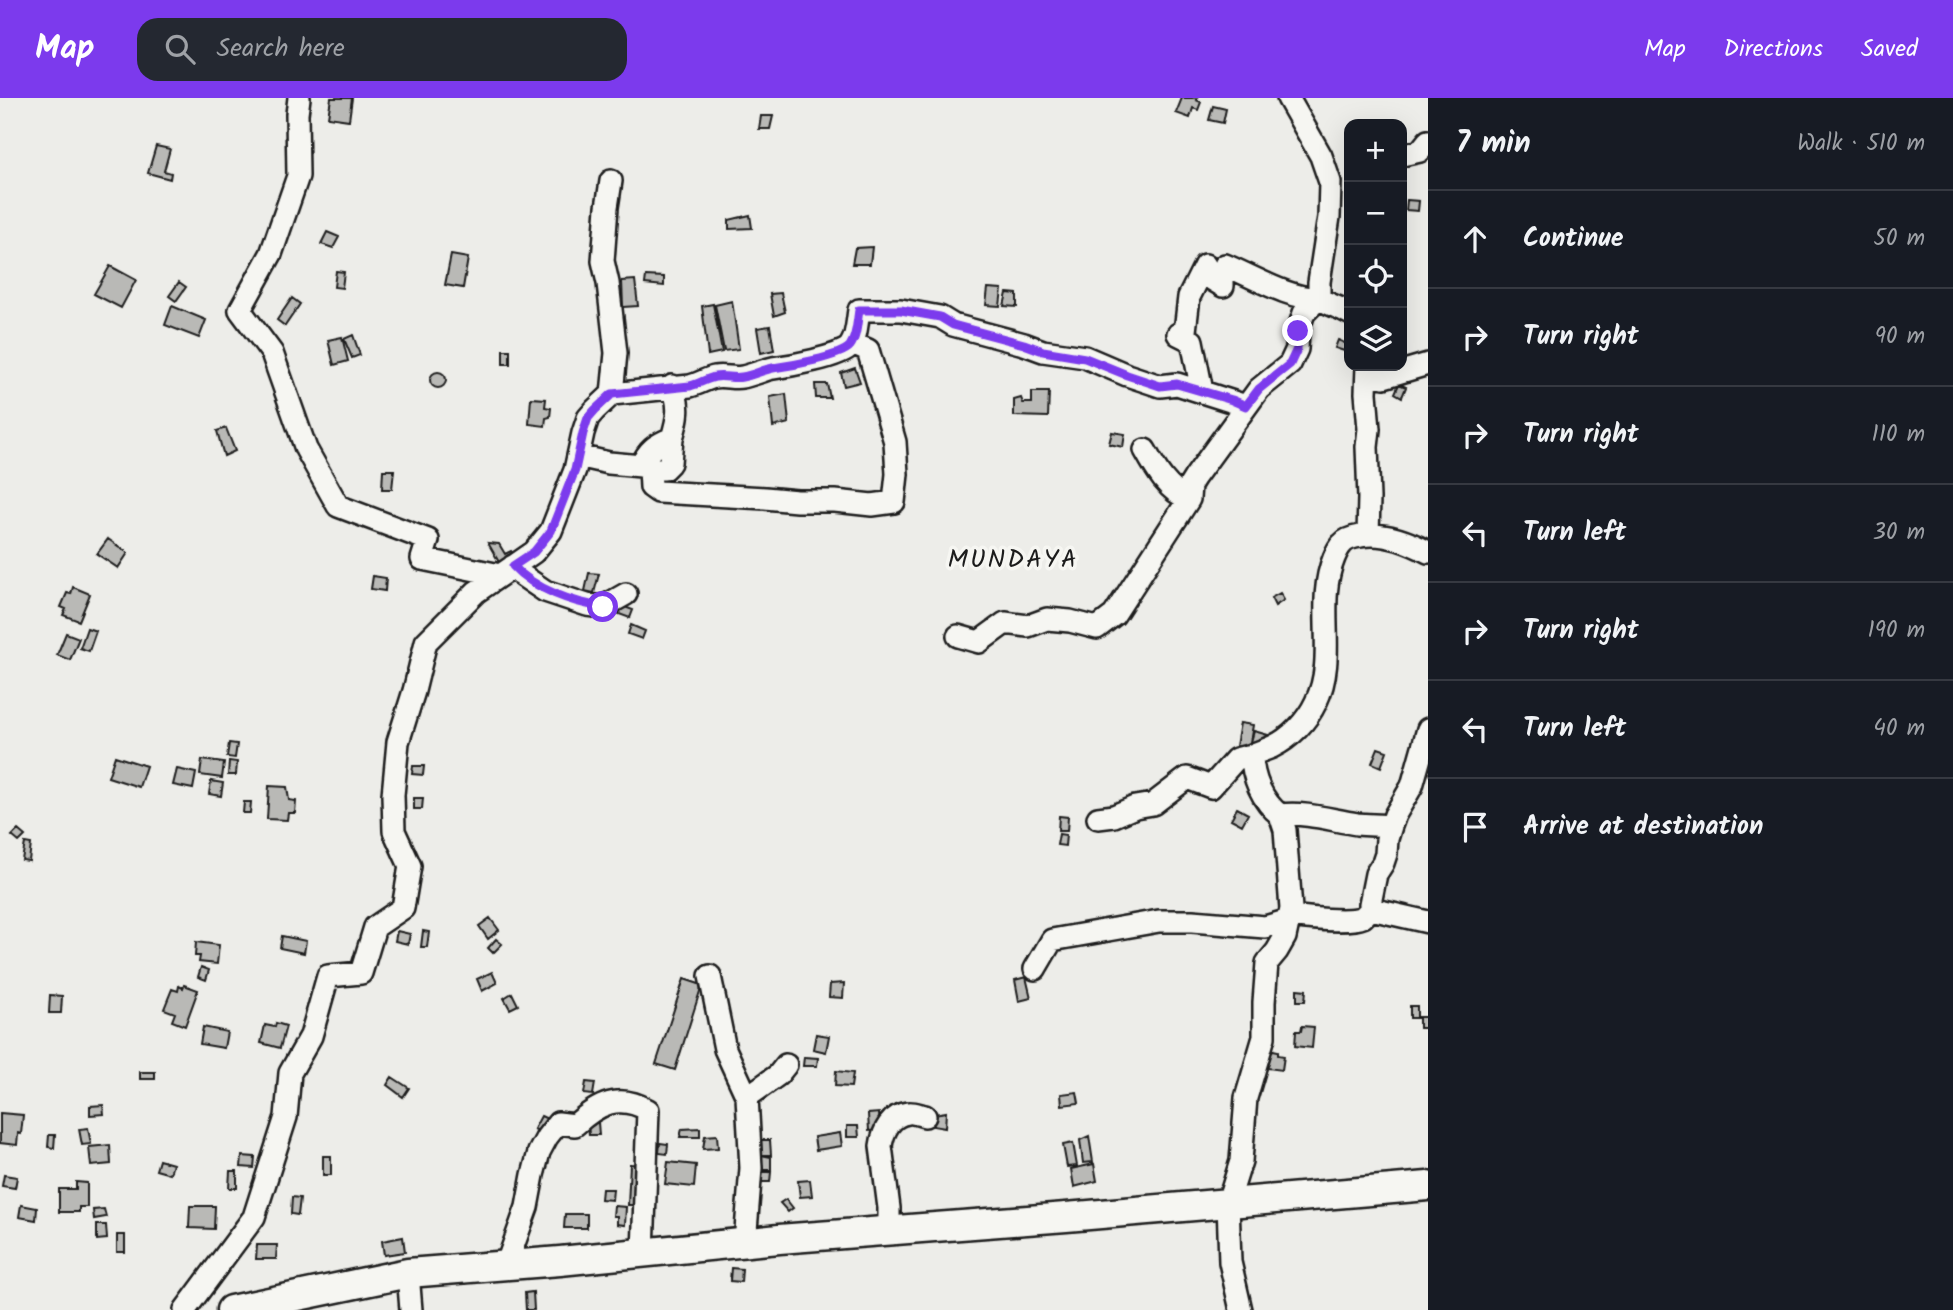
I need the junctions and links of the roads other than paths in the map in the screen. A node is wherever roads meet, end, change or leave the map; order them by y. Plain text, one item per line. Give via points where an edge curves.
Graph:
1 (299, 98) edge
2 (1288, 98) edge
3 (1428, 141) edge
4 (1407, 154) edge
5 (1340, 178) edge
6 (611, 181) dead end
7 (1319, 298) junction
8 (1344, 310) edge
9 (852, 343) junction
10 (1428, 364) edge
11 (1407, 370) edge
12 (1367, 371) edge
13 (1372, 371) edge
14 (1404, 371) edge
15 (672, 386) junction
16 (1202, 391) junction
17 (612, 394) junction
18 (1246, 406) junction
19 (1145, 450) dead end
20 (578, 456) junction
21 (645, 468) junction
22 (1189, 499) junction
23 (1368, 535) junction
24 (1428, 552) edge
25 (507, 571) junction
26 (626, 594) dead end
27 (958, 636) dead end
28 (1428, 729) edge
29 (1252, 755) junction
30 (1280, 815) junction
31 (1098, 818) dead end
32 (1391, 826) junction
33 (1371, 909) junction
34 (1290, 918) junction
35 (1428, 922) edge
36 (1035, 970) dead end
37 (710, 976) dead end
38 (786, 1065) dead end
39 (747, 1097) junction
40 (925, 1116) dead end
41 (1428, 1186) edge
42 (1228, 1203) junction
43 (889, 1230) junction
44 (744, 1242) junction
45 (643, 1253) junction
46 (506, 1266) junction
47 (408, 1273) junction
48 (185, 1310) edge
49 (231, 1310) edge
50 (411, 1310) edge
51 (1241, 1310) edge

1 - 25 street via 298,176 271,254 240,310 272,353 306,449 338,506 428,540 422,559
2 - 5 street via 1321,156
3 - 4 street via 1420,151
5 - 7 street via 1330,204
6 - 17 street via 603,261 615,353
7 - 8 street
7 - 16 street via 1292,294 1225,265 1223,286 1213,280 1205,265 1189,297 1185,331 1178,334 1192,341
7 - 18 street via 1304,313 1290,364
9 - 15 street via 835,355 782,368
9 - 16 street via 859,310 901,310 940,317 1034,349 1085,358 1160,386 1177,384
9 - 21 street via 869,350 895,442 894,502 872,505 659,492 651,487
10 - 11 street
12 - 23 street
13 - 14 street via 1384,377
15 - 17 street
15 - 21 street via 679,406 672,439 647,452
16 - 18 street
17 - 20 street via 588,418
18 - 22 street via 1195,477
19 - 22 street via 1168,484
20 - 21 street
20 - 25 street via 551,531 534,552
22 - 27 street via 1123,603 1097,628 1047,619 1028,626 1005,623 979,642
23 - 24 street via 1398,539
23 - 29 street via 1344,541 1329,569 1325,671 1318,699 1289,737
25 - 26 street via 545,591 587,605 603,607
25 - 48 street via 476,592 426,642 395,768 394,831 410,866 403,908 375,927 361,973 328,976 311,1036 290,1073 286,1117 254,1217
28 - 32 street via 1412,786
29 - 30 street via 1260,789
29 - 31 street via 1237,759 1211,787 1187,778 1153,804
30 - 32 street via 1313,814
30 - 34 street via 1285,830
32 - 33 street
33 - 34 street via 1352,919
33 - 35 street
34 - 36 street via 1265,927 1159,921 1052,940
34 - 42 street via 1278,951 1267,963 1264,1037 1246,1098 1241,1161
37 - 39 street via 725,1049
38 - 39 street
39 - 44 street via 751,1168
40 - 43 street via 909,1113 892,1120 882,1138
41 - 42 main road
42 - 43 main road
42 - 51 street via 1230,1262
43 - 44 main road
44 - 45 main road
45 - 46 main road
45 - 46 street via 648,1110 618,1101 602,1105 575,1125 558,1123 547,1137
46 - 47 main road
47 - 49 main road
47 - 50 street

